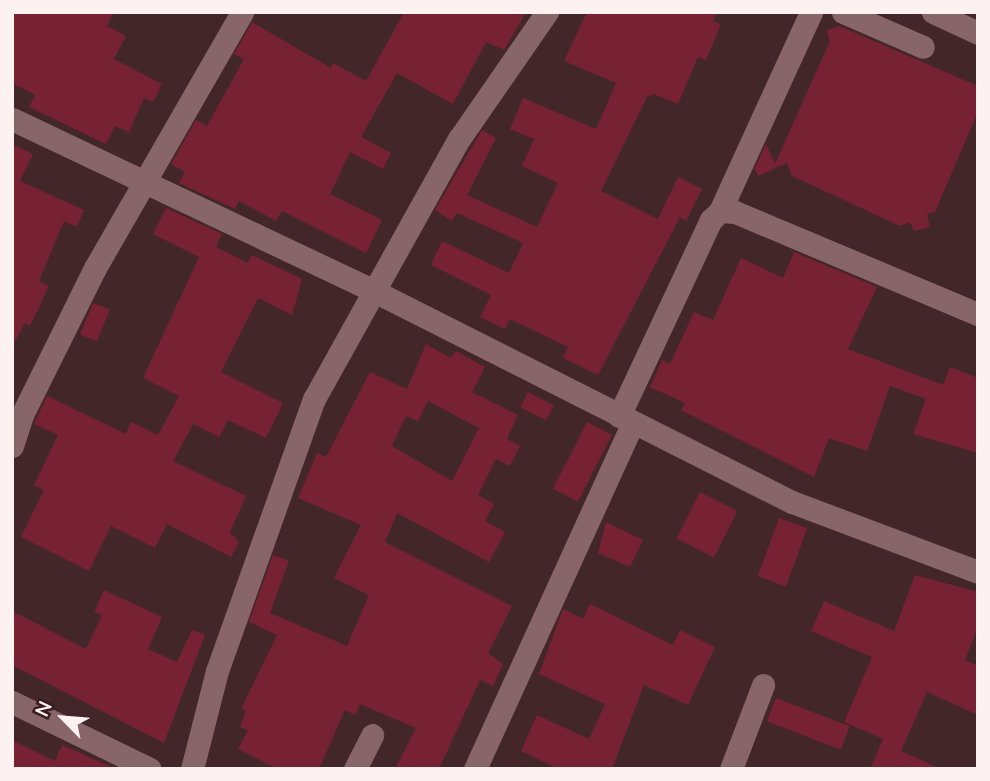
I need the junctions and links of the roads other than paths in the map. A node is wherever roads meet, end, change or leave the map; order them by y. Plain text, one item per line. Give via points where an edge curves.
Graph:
1 (242, 12) edge
2 (547, 12) edge
3 (811, 12) edge
4 (844, 12) edge
5 (933, 12) edge
6 (978, 33) edge
7 (923, 47) dead end
8 (12, 119) edge
9 (143, 183) junction
10 (720, 211) junction
11 (374, 291) junction
12 (978, 314) edge
13 (17, 412) edge
14 (626, 419) junction
15 (12, 446) edge
16 (978, 572) edge
17 (763, 685) dead end
18 (12, 702) edge
19 (372, 735) dead end
20 (150, 769) edge
21 (192, 769) edge
22 (355, 769) edge
23 (475, 769) edge
24 (731, 769) edge

1 - 9 street
2 - 11 street via 459,139
3 - 10 street
4 - 7 street
5 - 6 street
8 - 9 street
9 - 11 street
9 - 13 street
10 - 12 street via 735,212
10 - 14 street via 711,220
11 - 14 street
11 - 21 street via 314,399 217,671
13 - 15 street
14 - 16 street via 792,502
14 - 23 street
17 - 24 street
18 - 20 street
19 - 22 street

